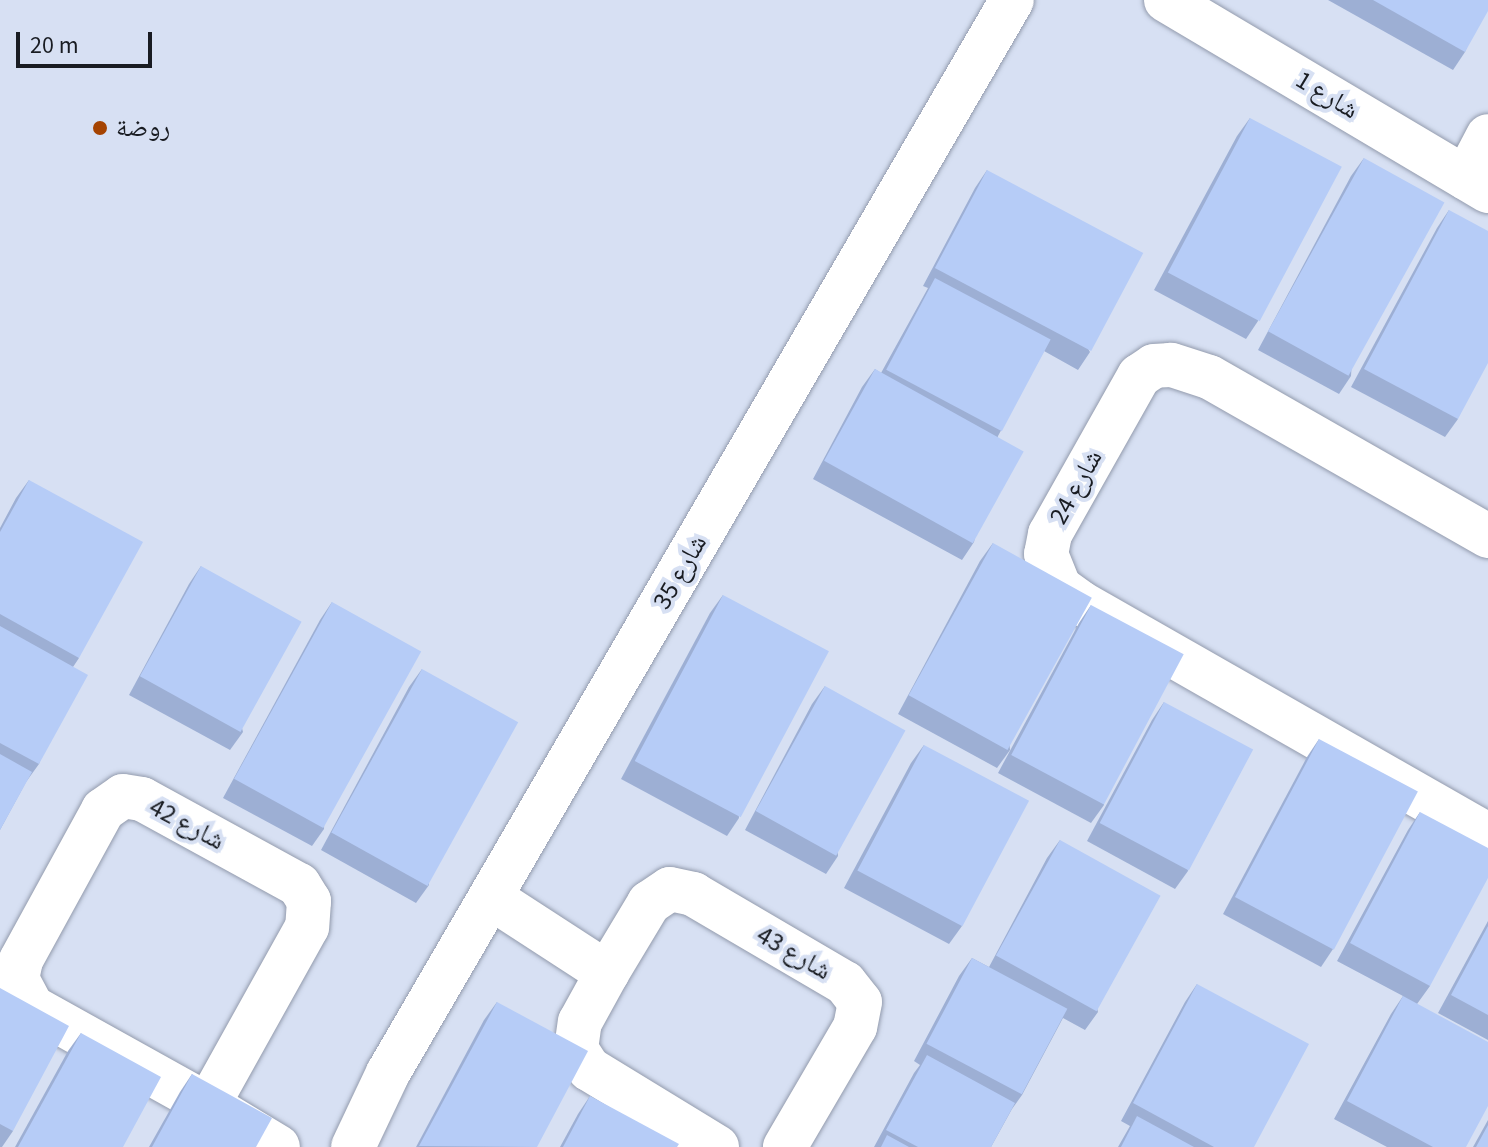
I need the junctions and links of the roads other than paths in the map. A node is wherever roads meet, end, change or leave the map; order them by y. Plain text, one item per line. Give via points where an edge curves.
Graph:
1 (1012, 0) edge
2 (1166, 0) edge
3 (1488, 136) edge
4 (1477, 184) edge
5 (1484, 524) edge
6 (1488, 835) edge
7 (493, 899) junction
8 (607, 973) junction
9 (208, 1105) junction
10 (278, 1147) edge
11 (353, 1147) edge
12 (717, 1147) edge
13 (785, 1147) edge

1 - 7 street, شارع 35
2 - 4 street, شارع 1
3 - 4 street
5 - 6 street, شارع 24 via 1209,377 1171,365 1154,366 1139,376 1050,534 1046,554 1059,587 1081,603
7 - 8 street
7 - 11 street, شارع 35 via 388,1073
8 - 12 street, شارع 43 via 580,1022 580,1060
8 - 13 street, شارع 43 via 649,903 670,889 693,894 854,991 861,1015
9 - 9 street, شارع 42 via 32,1007 17,979 21,960 103,810 123,796 142,799 299,885 309,901 307,927
9 - 10 street, شارع 42

